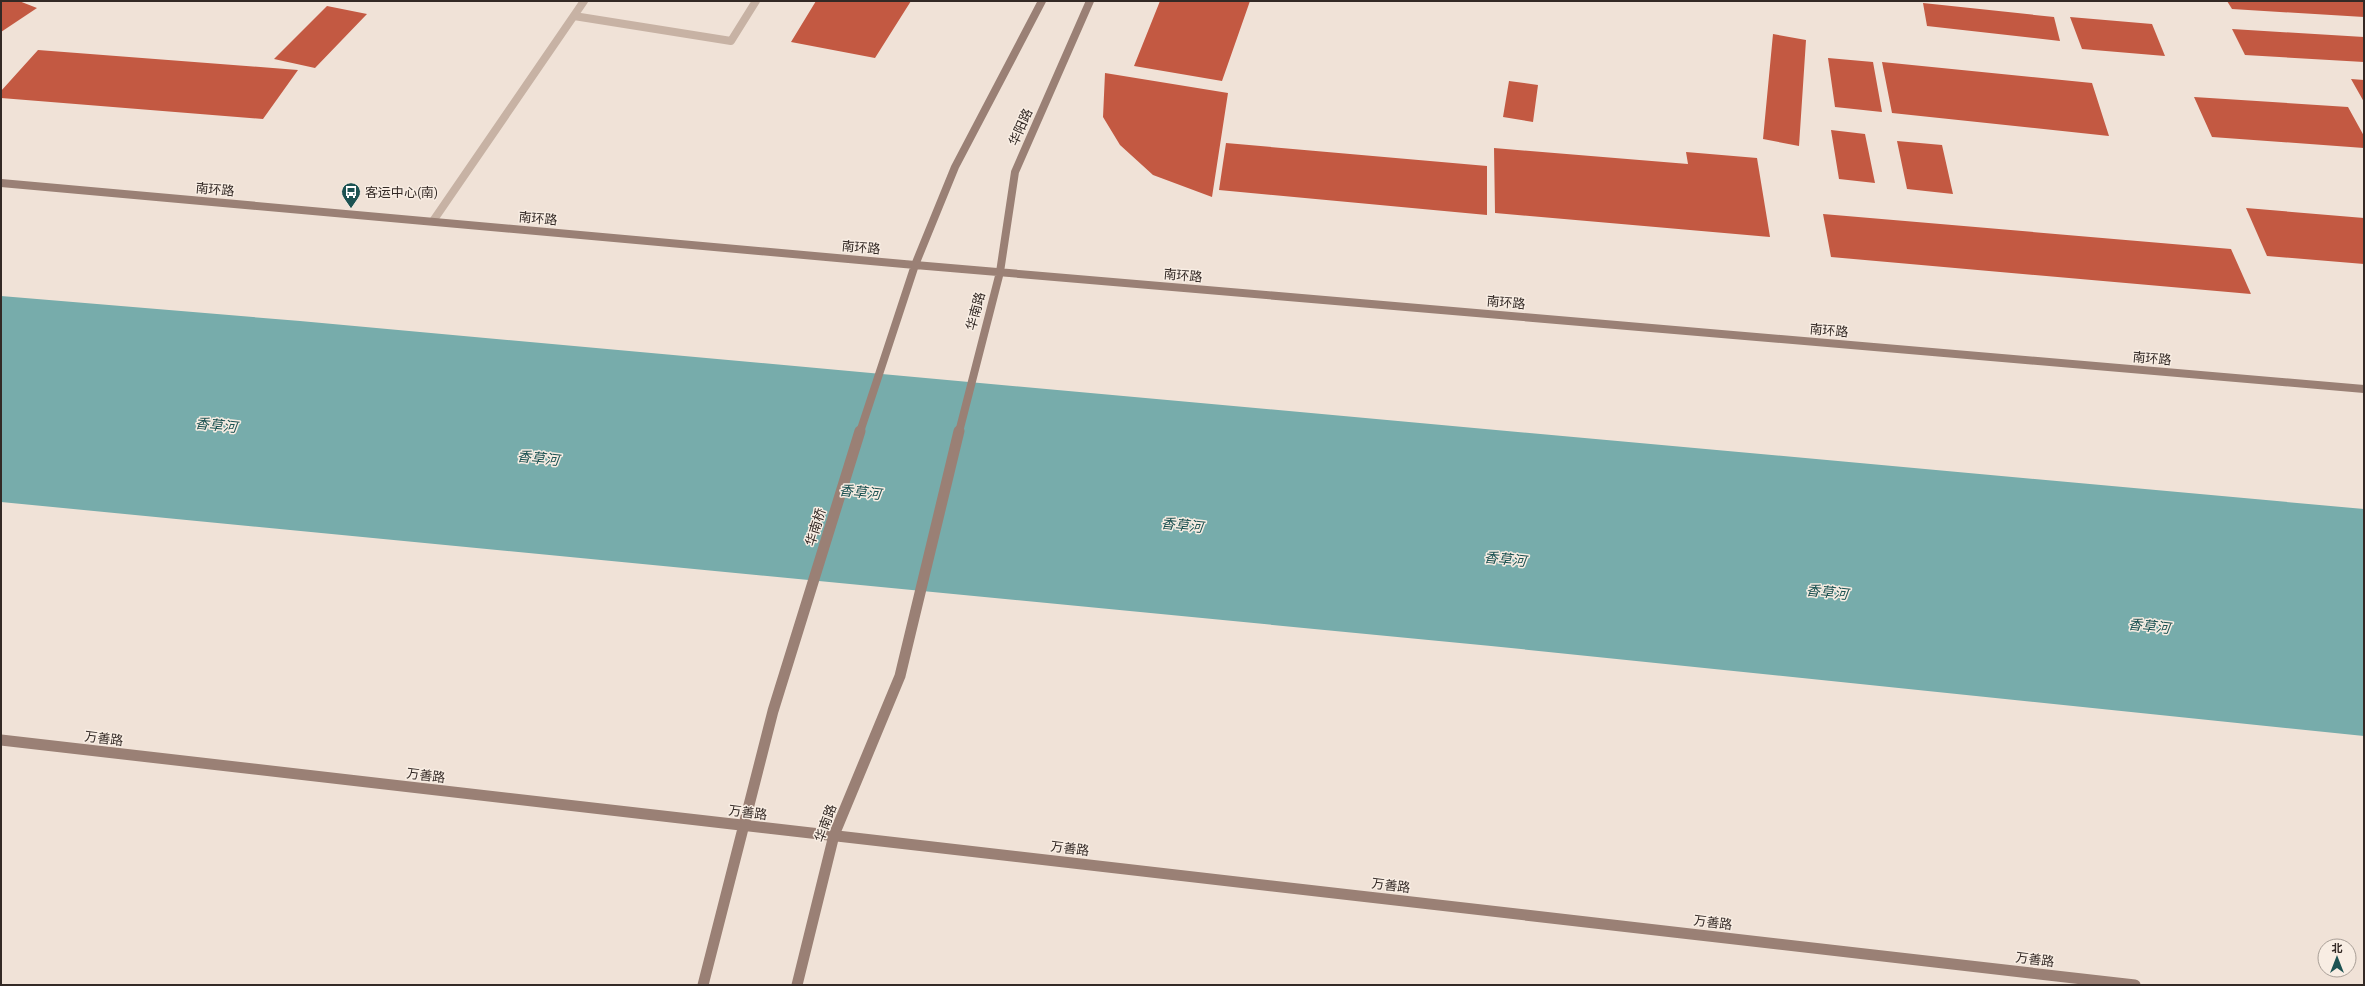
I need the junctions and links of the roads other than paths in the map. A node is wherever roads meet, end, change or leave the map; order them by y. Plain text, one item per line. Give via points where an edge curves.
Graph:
1 (584, 1) edge
2 (756, 1) edge
3 (1042, 1) edge
4 (1090, 1) edge
5 (574, 16) junction
6 (1, 183) edge
7 (433, 221) junction
8 (915, 265) junction
9 (1000, 272) junction
10 (2364, 389) edge
11 (1, 740) edge
12 (744, 825) junction
13 (834, 835) junction
14 (703, 985) edge
15 (797, 985) edge
16 (2135, 985) edge

1 - 5 lane
2 - 5 lane via 731,41
3 - 8 main road via 955,167
4 - 9 main road, 华阳路 via 1015,172
5 - 7 lane
6 - 7 main road, 南环路
7 - 8 main road, 南环路
8 - 9 main road, 南环路
8 - 12 main road, 华南桥 via 785,670
9 - 10 main road, 南环路
9 - 13 main road, 华南路 via 900,676
11 - 12 main road, 万善路
12 - 13 main road, 万善路
12 - 14 main road
13 - 15 main road, 华南路
13 - 16 main road, 万善路

